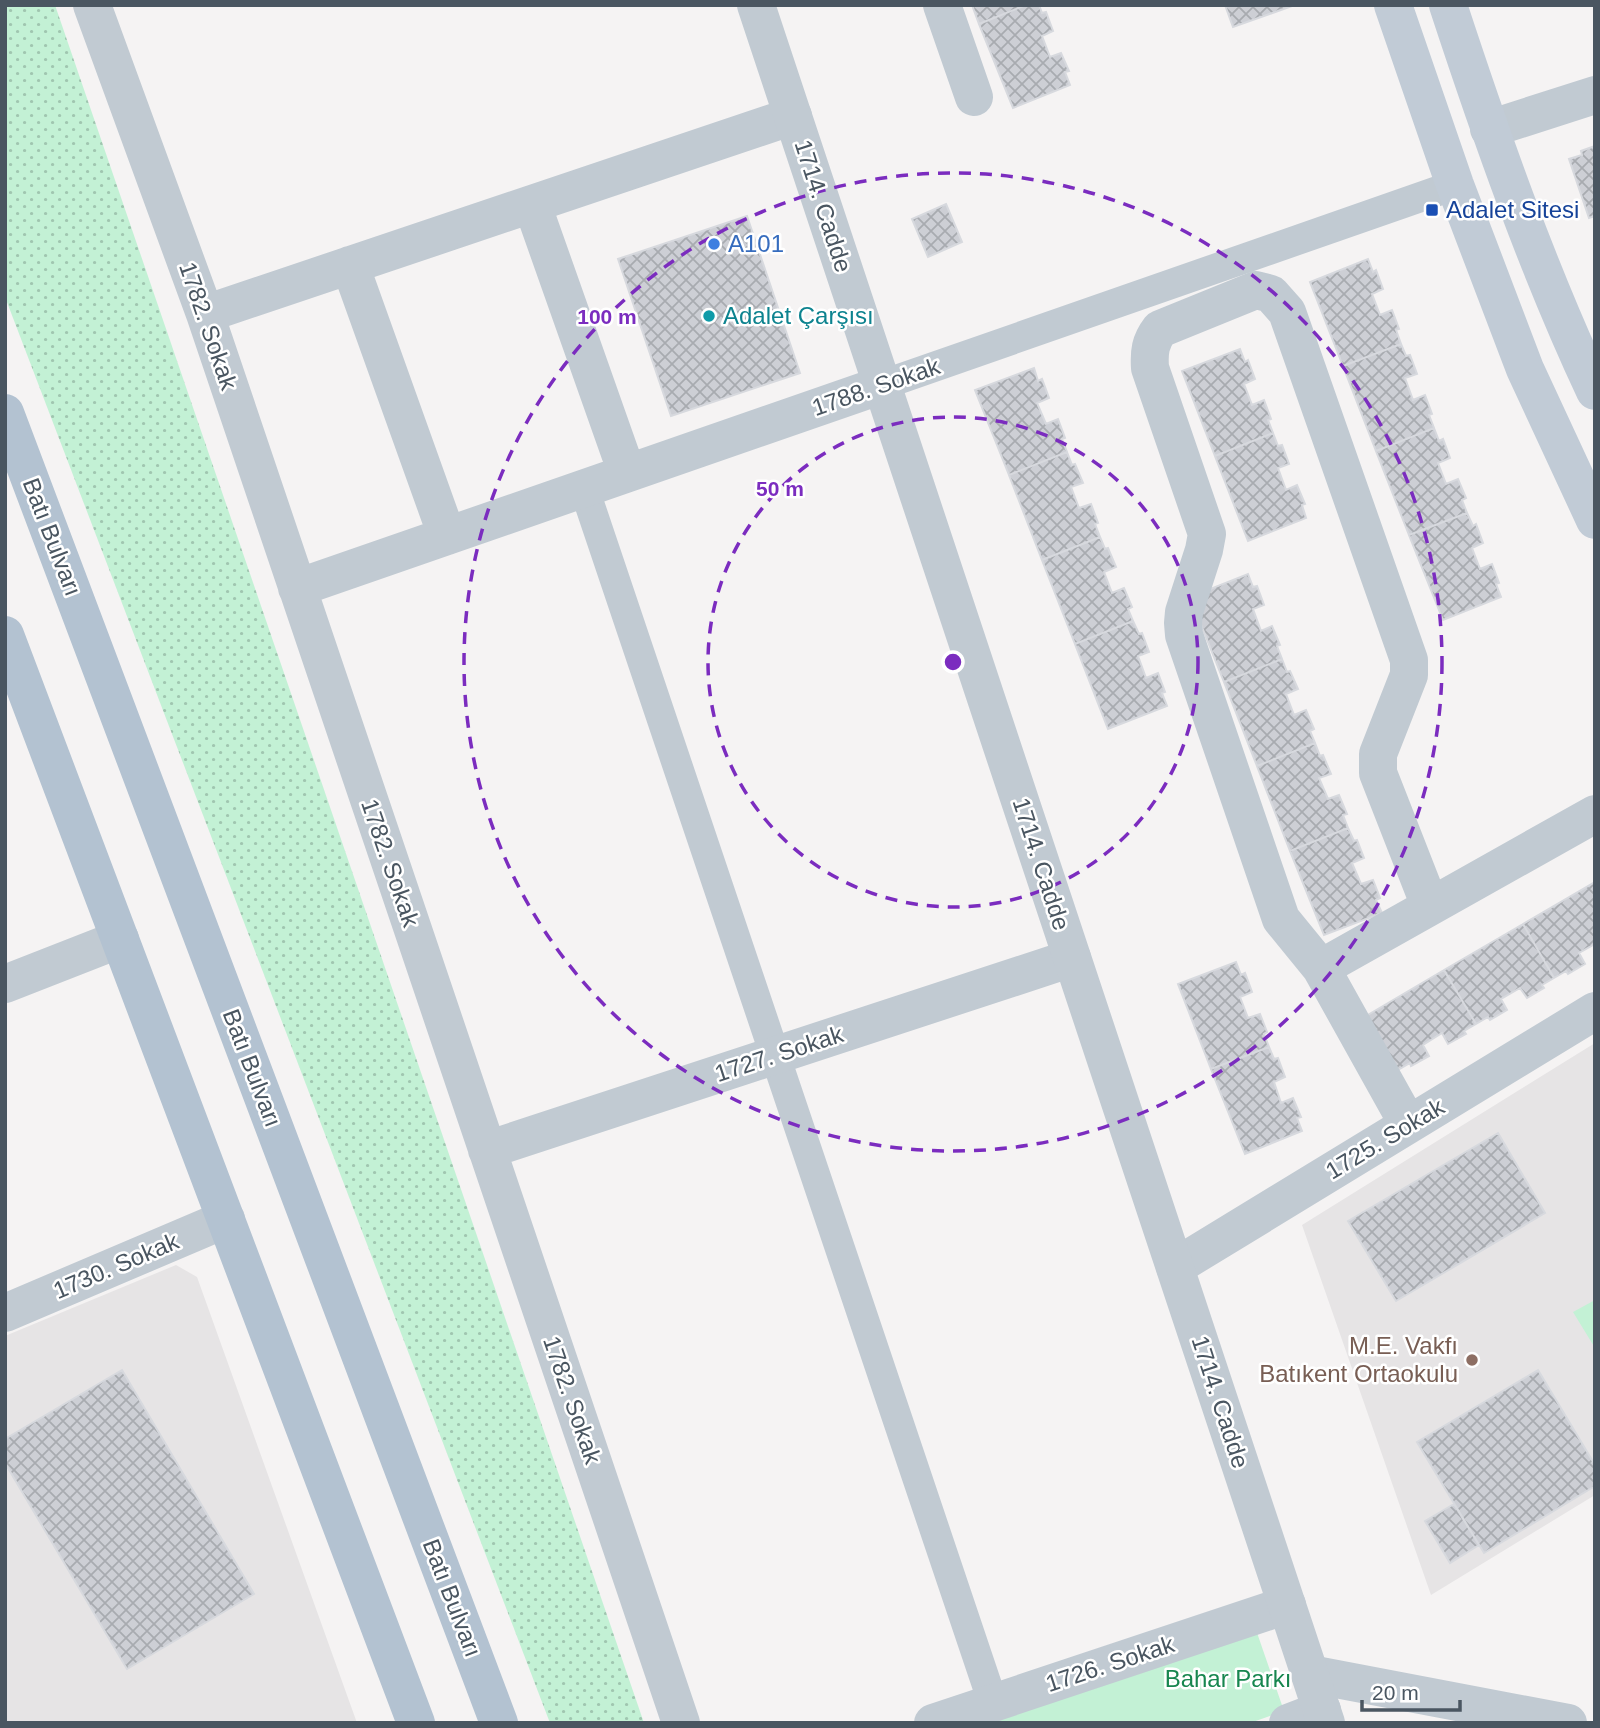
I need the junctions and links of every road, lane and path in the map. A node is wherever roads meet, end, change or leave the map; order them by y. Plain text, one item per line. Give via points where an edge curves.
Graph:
1 (92, 5) edge
2 (755, 5) edge
3 (942, 5) edge
4 (1393, 5) edge
5 (1448, 5) edge
6 (1595, 95) edge
7 (974, 97) dead end
8 (793, 116) junction
9 (1489, 129) junction
10 (1455, 185) junction
11 (531, 204) junction
12 (350, 265) junction
13 (205, 314) junction
14 (882, 385) junction
15 (1595, 391) edge
16 (5, 413) edge
17 (626, 473) junction
18 (584, 488) junction
19 (1595, 520) edge
20 (447, 536) junction
21 (297, 587) junction
22 (5, 635) edge
23 (1595, 814) edge
24 (1430, 906) junction
25 (120, 939) junction
26 (1072, 958) junction
27 (1321, 968) junction
28 (5, 984) edge
29 (1595, 1011) edge
30 (775, 1055) junction
31 (1408, 1124) junction
32 (487, 1150) junction
33 (226, 1219) junction
34 (1175, 1267) junction
35 (5, 1313) edge
36 (1287, 1605) junction
37 (1310, 1674) junction
38 (993, 1703) junction
39 (1312, 1719) edge
40 (416, 1723) edge
41 (499, 1723) edge
42 (681, 1723) edge
43 (933, 1723) edge
44 (1569, 1723) edge

1 - 13 street, 1782. Sokak
2 - 8 street, 1714. Cadde
3 - 7 street
4 - 10 main road
5 - 9 main road
6 - 9 street
8 - 11 street
8 - 14 street, 1714. Cadde
9 - 15 main road
10 - 14 street, 1788. Sokak
10 - 19 main road via 1525,369
11 - 12 street
11 - 17 street
12 - 13 street
12 - 20 street
13 - 21 street, 1782. Sokak
14 - 17 street, 1788. Sokak
14 - 26 street, 1714. Cadde
16 - 41 main road, Batı Bulvarı
17 - 18 street, 1788. Sokak
18 - 20 street, 1788. Sokak
18 - 30 street
20 - 21 street, 1788. Sokak
21 - 32 street, 1782. Sokak
22 - 25 main road
23 - 24 street
24 - 27 street
24 - 27 street via 1376,763 1409,675 1409,660 1287,312 1271,293 1256,290 1160,329 1149,353 1150,368 1206,534 1184,612 1184,635 1281,919
25 - 28 street
25 - 33 main road
26 - 30 street, 1727. Sokak
26 - 34 street, 1714. Cadde
27 - 31 street
29 - 31 street, 1725. Sokak
30 - 32 street, 1727. Sokak
30 - 38 street
31 - 34 street, 1725. Sokak
32 - 42 street, 1782. Sokak
33 - 35 street, 1730. Sokak
33 - 40 main road
34 - 36 street, 1714. Cadde
36 - 37 street, 1714. Cadde
36 - 38 street, 1726. Sokak
37 - 39 street, 1714. Cadde
37 - 44 street
38 - 43 street, 1726. Sokak

